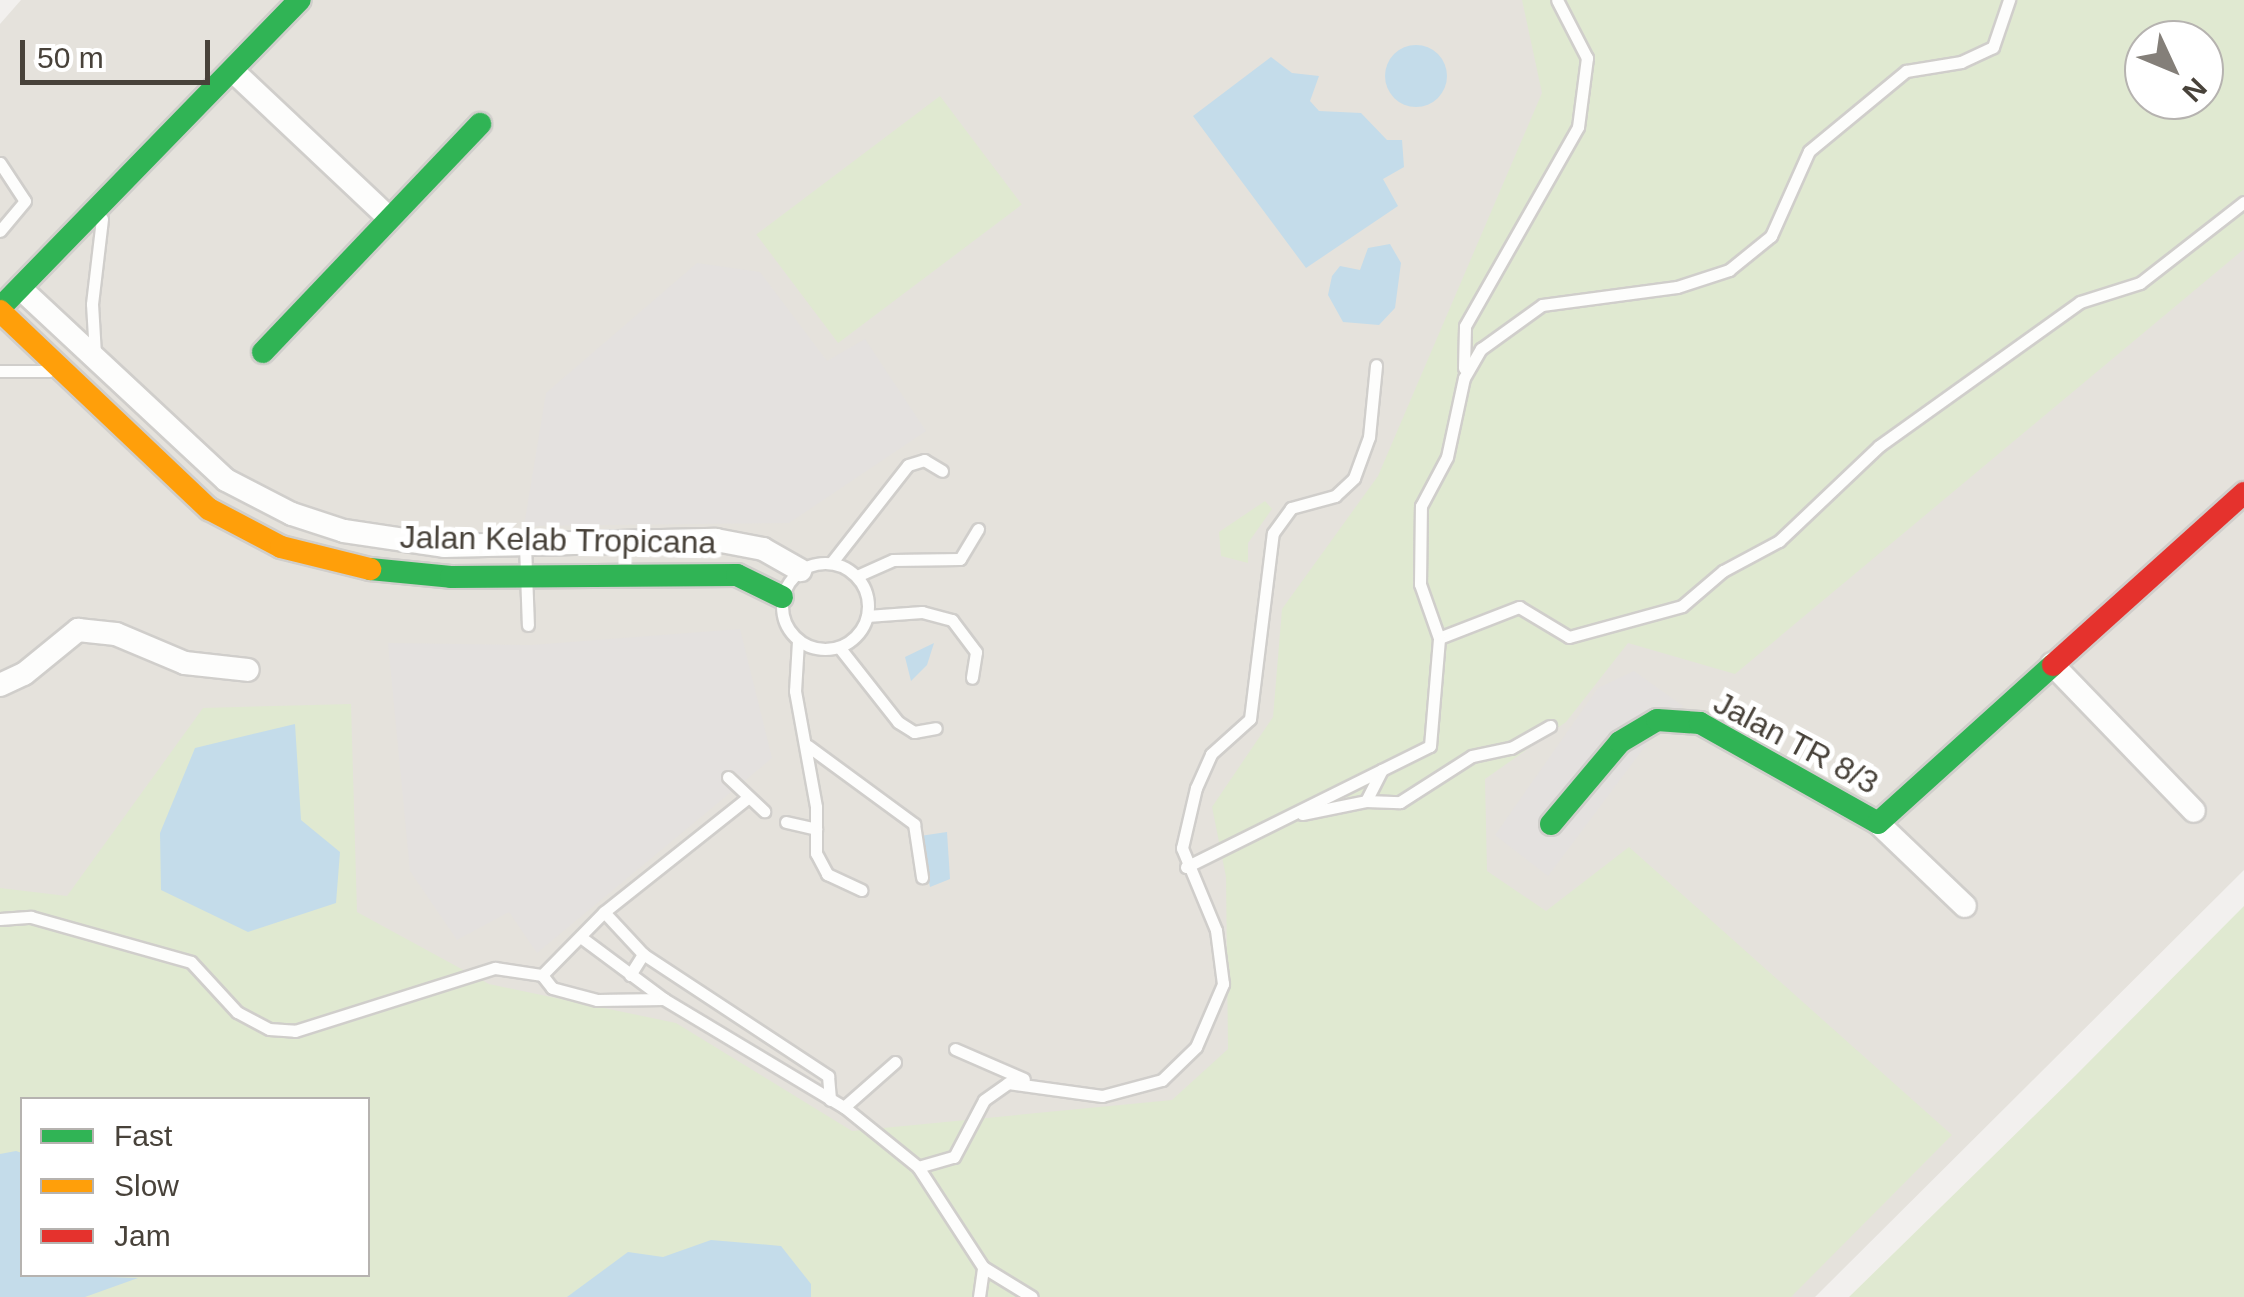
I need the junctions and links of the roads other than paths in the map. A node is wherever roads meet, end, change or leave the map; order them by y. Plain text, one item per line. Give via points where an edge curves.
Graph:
1 (300, 0) edge
2 (1557, 0) edge
3 (2009, 0) edge
4 (232, 70) junction
5 (480, 124) dead end
6 (0, 162) edge
7 (107, 200) junction
8 (2244, 202) edge
9 (390, 218) junction
10 (0, 231) edge
11 (20, 288) junction
12 (0, 310) edge
13 (263, 352) dead end
14 (96, 358) junction
15 (1376, 364) dead end
16 (0, 371) edge
17 (1464, 378) junction
18 (72, 380) junction
19 (942, 471) dead end
20 (2244, 493) edge
21 (978, 529) dead end
22 (525, 545) junction
23 (832, 562) junction
24 (800, 570) junction
25 (857, 576) junction
26 (527, 580) junction
27 (782, 598) junction
28 (867, 616) junction
29 (528, 624) dead end
30 (1439, 638) junction
31 (798, 641) junction
32 (839, 647) junction
33 (2052, 664) junction
34 (248, 670) dead end
35 (972, 678) dead end
36 (0, 685) edge
37 (1550, 726) dead end
38 (936, 728) dead end
39 (808, 746) junction
40 (1382, 770) junction
41 (728, 777) dead end
42 (746, 799) junction
43 (1366, 801) junction
44 (764, 810) dead end
45 (2194, 812) dead end
46 (1285, 817) junction
47 (786, 822) dead end
48 (1878, 823) junction
49 (1551, 824) dead end
50 (816, 829) junction
51 (1186, 867) junction
52 (922, 877) dead end
53 (861, 890) dead end
54 (1964, 906) dead end
55 (604, 912) junction
56 (0, 919) edge
57 (582, 938) junction
58 (643, 954) junction
59 (630, 974) junction
60 (542, 975) junction
61 (664, 999) junction
62 (955, 1048) dead end
63 (894, 1062) dead end
64 (1042, 1087) junction
65 (830, 1100) junction
66 (844, 1107) junction
67 (918, 1167) junction
68 (983, 1267) junction
69 (979, 1297) edge
70 (1032, 1297) edge

1 - 4 street
2 - 17 lane via 1586,58 1578,127 1465,326
3 - 17 lane via 1993,47 1961,62 1906,70 1810,151 1771,236 1729,270 1677,286 1542,306 1494,334
4 - 7 street
4 - 9 street
5 - 9 street
6 - 10 lane via 25,200
7 - 11 street
7 - 14 lane via 93,286
8 - 30 lane via 2140,283 2080,302 1878,446 1780,541 1724,571 1682,606 1570,637 1520,607
9 - 13 street
11 - 12 street
11 - 14 street, Jalan Kelab Tropicana
12 - 18 street, Jalan Kelab Tropicana
14 - 22 street, Jalan Kelab Tropicana via 226,480 266,503 344,531 412,543
15 - 51 lane via 1370,437 1354,478 1334,496 1292,508 1273,532 1254,707 1200,776 1182,837
16 - 18 lane via 50,371
17 - 30 lane via 1451,445 1421,506 1420,584
18 - 26 street, Jalan Kelab Tropicana via 209,508 252,536 365,569
19 - 23 lane via 924,460 908,465
20 - 33 street, Jalan TR 8/3
21 - 25 lane via 969,550 951,562 893,560
22 - 24 street, Jalan Kelab Tropicana via 716,540 763,549
22 - 26 lane
23 - 24 lane
23 - 25 lane
24 - 27 lane
25 - 28 lane
26 - 27 street, Jalan Kelab Tropicana via 718,573 747,577
26 - 29 lane
27 - 31 lane via 784,622
28 - 32 lane
28 - 35 lane via 922,612 952,620 976,652
30 - 40 lane via 1430,746
31 - 32 lane
31 - 39 lane via 795,691
32 - 38 lane via 898,722 914,732
33 - 45 street
33 - 48 street, Jalan TR 8/3
34 - 36 street via 185,664 116,634 78,630
37 - 43 lane via 1511,748 1472,756 1400,802
39 - 50 lane
39 - 52 lane via 914,824
40 - 43 lane
40 - 46 lane
41 - 42 lane
42 - 44 lane
42 - 55 lane
43 - 46 lane
46 - 51 lane
47 - 50 lane
48 - 49 street, Jalan TR 8/3 via 1700,724 1657,720 1620,742
48 - 54 street
50 - 53 lane via 819,864 838,882
51 - 64 lane via 1216,930 1223,964 1217,1006 1196,1047 1162,1080 1122,1095
55 - 57 lane
55 - 58 lane
56 - 60 lane via 31,917 190,962 237,1012 269,1029 295,1031 484,970
57 - 59 lane
57 - 60 lane
58 - 59 lane
58 - 65 lane via 828,1076
59 - 61 lane
60 - 61 lane via 552,988 598,1000
61 - 65 lane
62 - 64 lane
63 - 66 lane
64 - 67 lane via 1018,1082 994,1089 954,1157
65 - 66 lane
66 - 67 lane
67 - 68 lane
68 - 69 lane
68 - 70 lane

